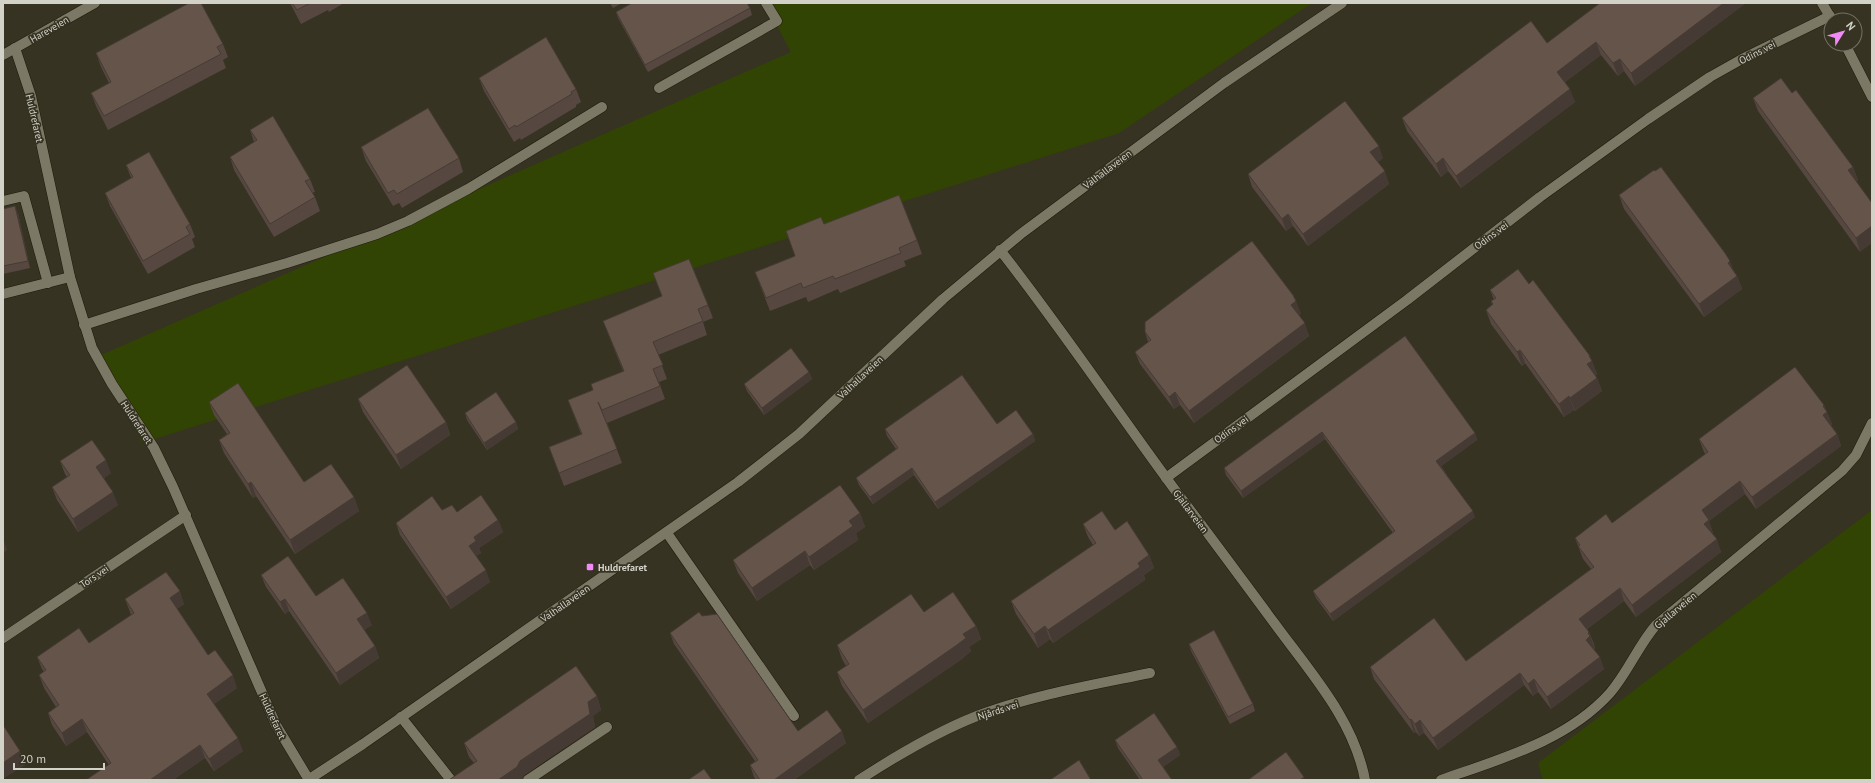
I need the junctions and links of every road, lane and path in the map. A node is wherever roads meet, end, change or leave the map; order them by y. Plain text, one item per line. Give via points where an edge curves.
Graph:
1 (95, 3) edge
2 (766, 3) edge
3 (1342, 3) edge
4 (1822, 3) edge
5 (1827, 12) edge
6 (1823, 22) edge
7 (15, 48) junction
8 (1849, 52) edge
9 (3, 55) edge
10 (659, 88) dead end
11 (1872, 97) edge
12 (602, 107) dead end
13 (3, 201) edge
14 (1000, 250) junction
15 (70, 277) junction
16 (48, 283) junction
17 (3, 294) edge
18 (84, 325) junction
19 (1872, 423) edge
20 (1166, 478) junction
21 (186, 515) junction
22 (667, 533) junction
23 (3, 638) edge
24 (1150, 673) dead end
25 (794, 716) dead end
26 (402, 717) junction
27 (607, 727) dead end
28 (308, 780) edge
29 (452, 780) edge
30 (528, 780) edge
31 (859, 780) edge
32 (1365, 780) edge
33 (1441, 780) edge

1 - 7 street, Hareveien
2 - 10 street via 777,21
3 - 14 street, Valhallaveien via 1273,48 1177,117
4 - 5 street
6 - 20 street, Odins vei via 1742,59 1710,77 1648,119
7 - 9 street, Hareveien
7 - 15 street, Huldrefaret via 31,96
8 - 11 street
12 - 18 street via 468,188 377,234
13 - 16 street via 24,196
14 - 20 street, Gjallarveien
14 - 22 street, Valhallaveien via 943,299 799,434
15 - 16 street
15 - 18 street, Huldrefaret
16 - 17 street
18 - 21 street, Huldrefaret via 102,367 154,448
19 - 33 street, Gjallarveien via 1856,455 1842,471 1656,625 1618,683 1591,710 1549,738
20 - 32 street, Gjallarveien via 1334,706 1359,756
21 - 23 street, Tors vei
21 - 28 street, Huldrefaret via 276,725
22 - 25 street
22 - 26 street, Valhallaveien
24 - 31 street, Njårds vei via 1053,693 976,717 924,741
26 - 28 street, Valhallaveien
26 - 29 street
27 - 30 street

